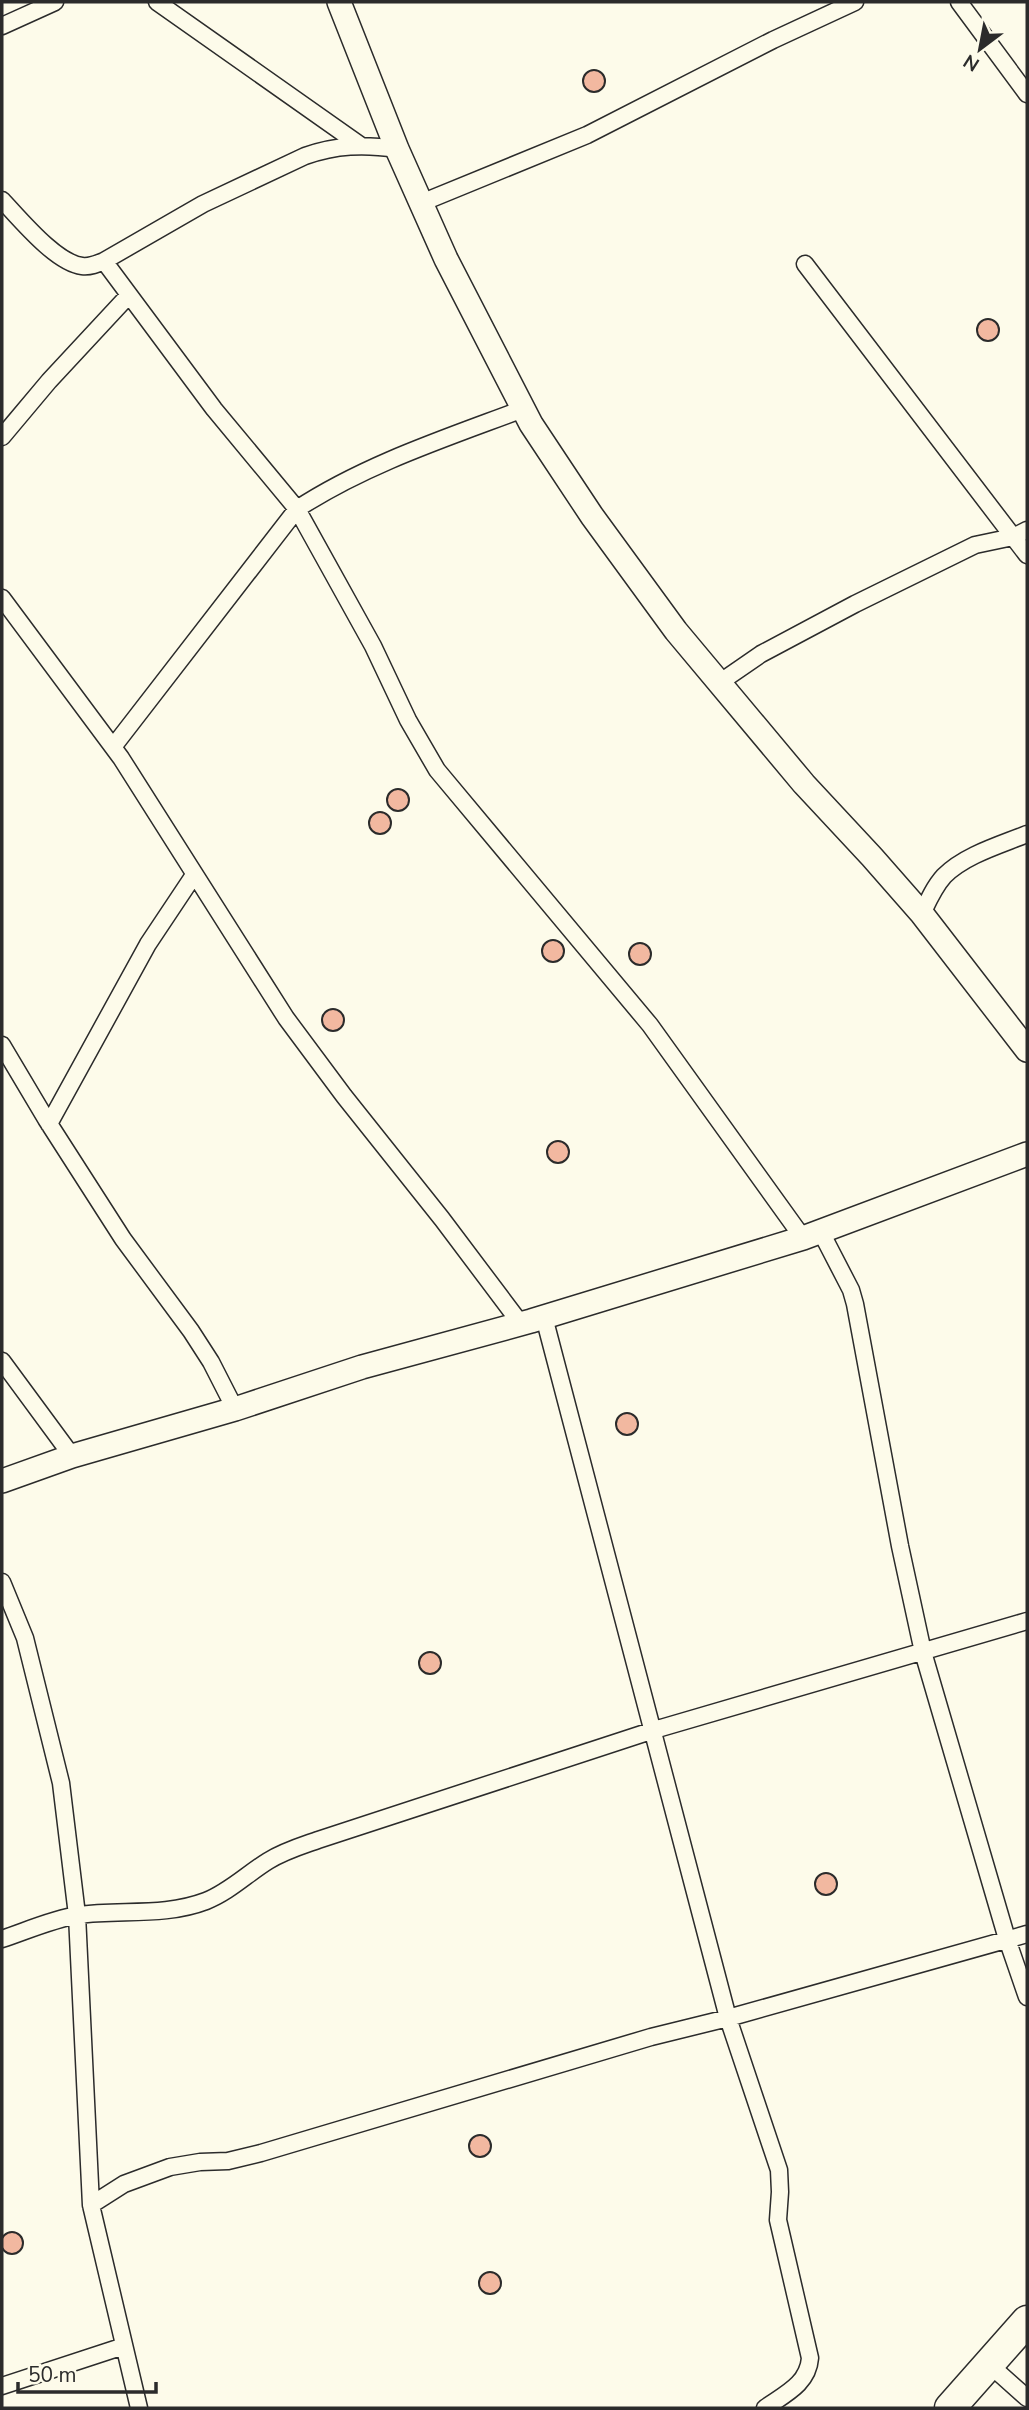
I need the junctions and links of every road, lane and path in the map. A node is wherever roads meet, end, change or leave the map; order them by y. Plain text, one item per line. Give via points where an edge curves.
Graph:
1 (55, 2) edge
2 (157, 2) edge
3 (339, 2) edge
4 (855, 2) edge
5 (959, 2) edge
6 (2, 26) edge
7 (1027, 94) edge
8 (360, 145) junction
9 (397, 149) junction
10 (2, 201) edge
11 (421, 203) junction
12 (104, 261) junction
13 (805, 264) dead end
14 (128, 296) junction
15 (523, 409) junction
16 (2, 437) edge
17 (296, 509) junction
18 (1020, 534) edge
19 (1027, 555) edge
20 (2, 598) edge
21 (719, 682) junction
22 (113, 747) junction
23 (1027, 834) edge
24 (194, 875) junction
25 (922, 914) junction
26 (2, 1045) edge
27 (1027, 1050) edge
28 (49, 1124) junction
29 (1027, 1154) edge
30 (812, 1235) junction
31 (544, 1317) junction
32 (520, 1324) junction
33 (2, 1362) edge
34 (236, 1409) junction
35 (72, 1456) junction
36 (2, 1481) edge
37 (2, 1582) edge
38 (1027, 1621) edge
39 (923, 1652) junction
40 (654, 1730) junction
41 (77, 1915) junction
42 (1027, 1934) edge
43 (2, 1939) edge
44 (1007, 1940) junction
45 (1027, 1997) edge
46 (728, 2018) junction
47 (91, 2206) junction
48 (1027, 2321) edge
49 (124, 2346) junction
50 (990, 2365) junction
51 (2, 2386) edge
52 (1027, 2398) edge
53 (139, 2408) edge
54 (765, 2408) edge
55 (950, 2408) edge

1 - 6 street
2 - 8 street
3 - 9 street
4 - 11 street via 587,135
5 - 7 street
8 - 9 street
8 - 12 street via 305,156 203,204
9 - 11 street
10 - 12 street via 61,257 82,266
11 - 15 street
12 - 14 street
13 - 18 street
14 - 16 street
14 - 17 street
15 - 17 street via 401,455
15 - 21 street via 592,516
17 - 22 street
17 - 30 street via 437,770 650,1025
18 - 19 street
18 - 21 street via 975,545 855,604
20 - 22 street
21 - 25 street
22 - 24 street
23 - 25 street via 953,869 938,884
24 - 28 street via 148,944
24 - 32 street via 286,1018
25 - 27 street
26 - 28 street
28 - 34 street via 123,1239 191,1331
29 - 30 street
30 - 31 street
30 - 39 street via 851,1290 855,1304
31 - 32 street
31 - 40 street
32 - 34 street via 362,1367
33 - 35 street
34 - 35 street
35 - 36 street
37 - 41 street via 25,1638 61,1783
38 - 39 street
39 - 40 street
39 - 44 street
40 - 41 street via 291,1849 208,1900 146,1913
40 - 46 street
41 - 43 street
41 - 47 street
42 - 44 street
44 - 45 street
44 - 46 street
46 - 47 street via 261,2153 170,2167 124,2184
46 - 54 street via 779,2170 778,2220 810,2358 809,2370 799,2384
47 - 49 street
48 - 50 highway
49 - 51 street
49 - 53 street
50 - 52 street
50 - 55 highway

